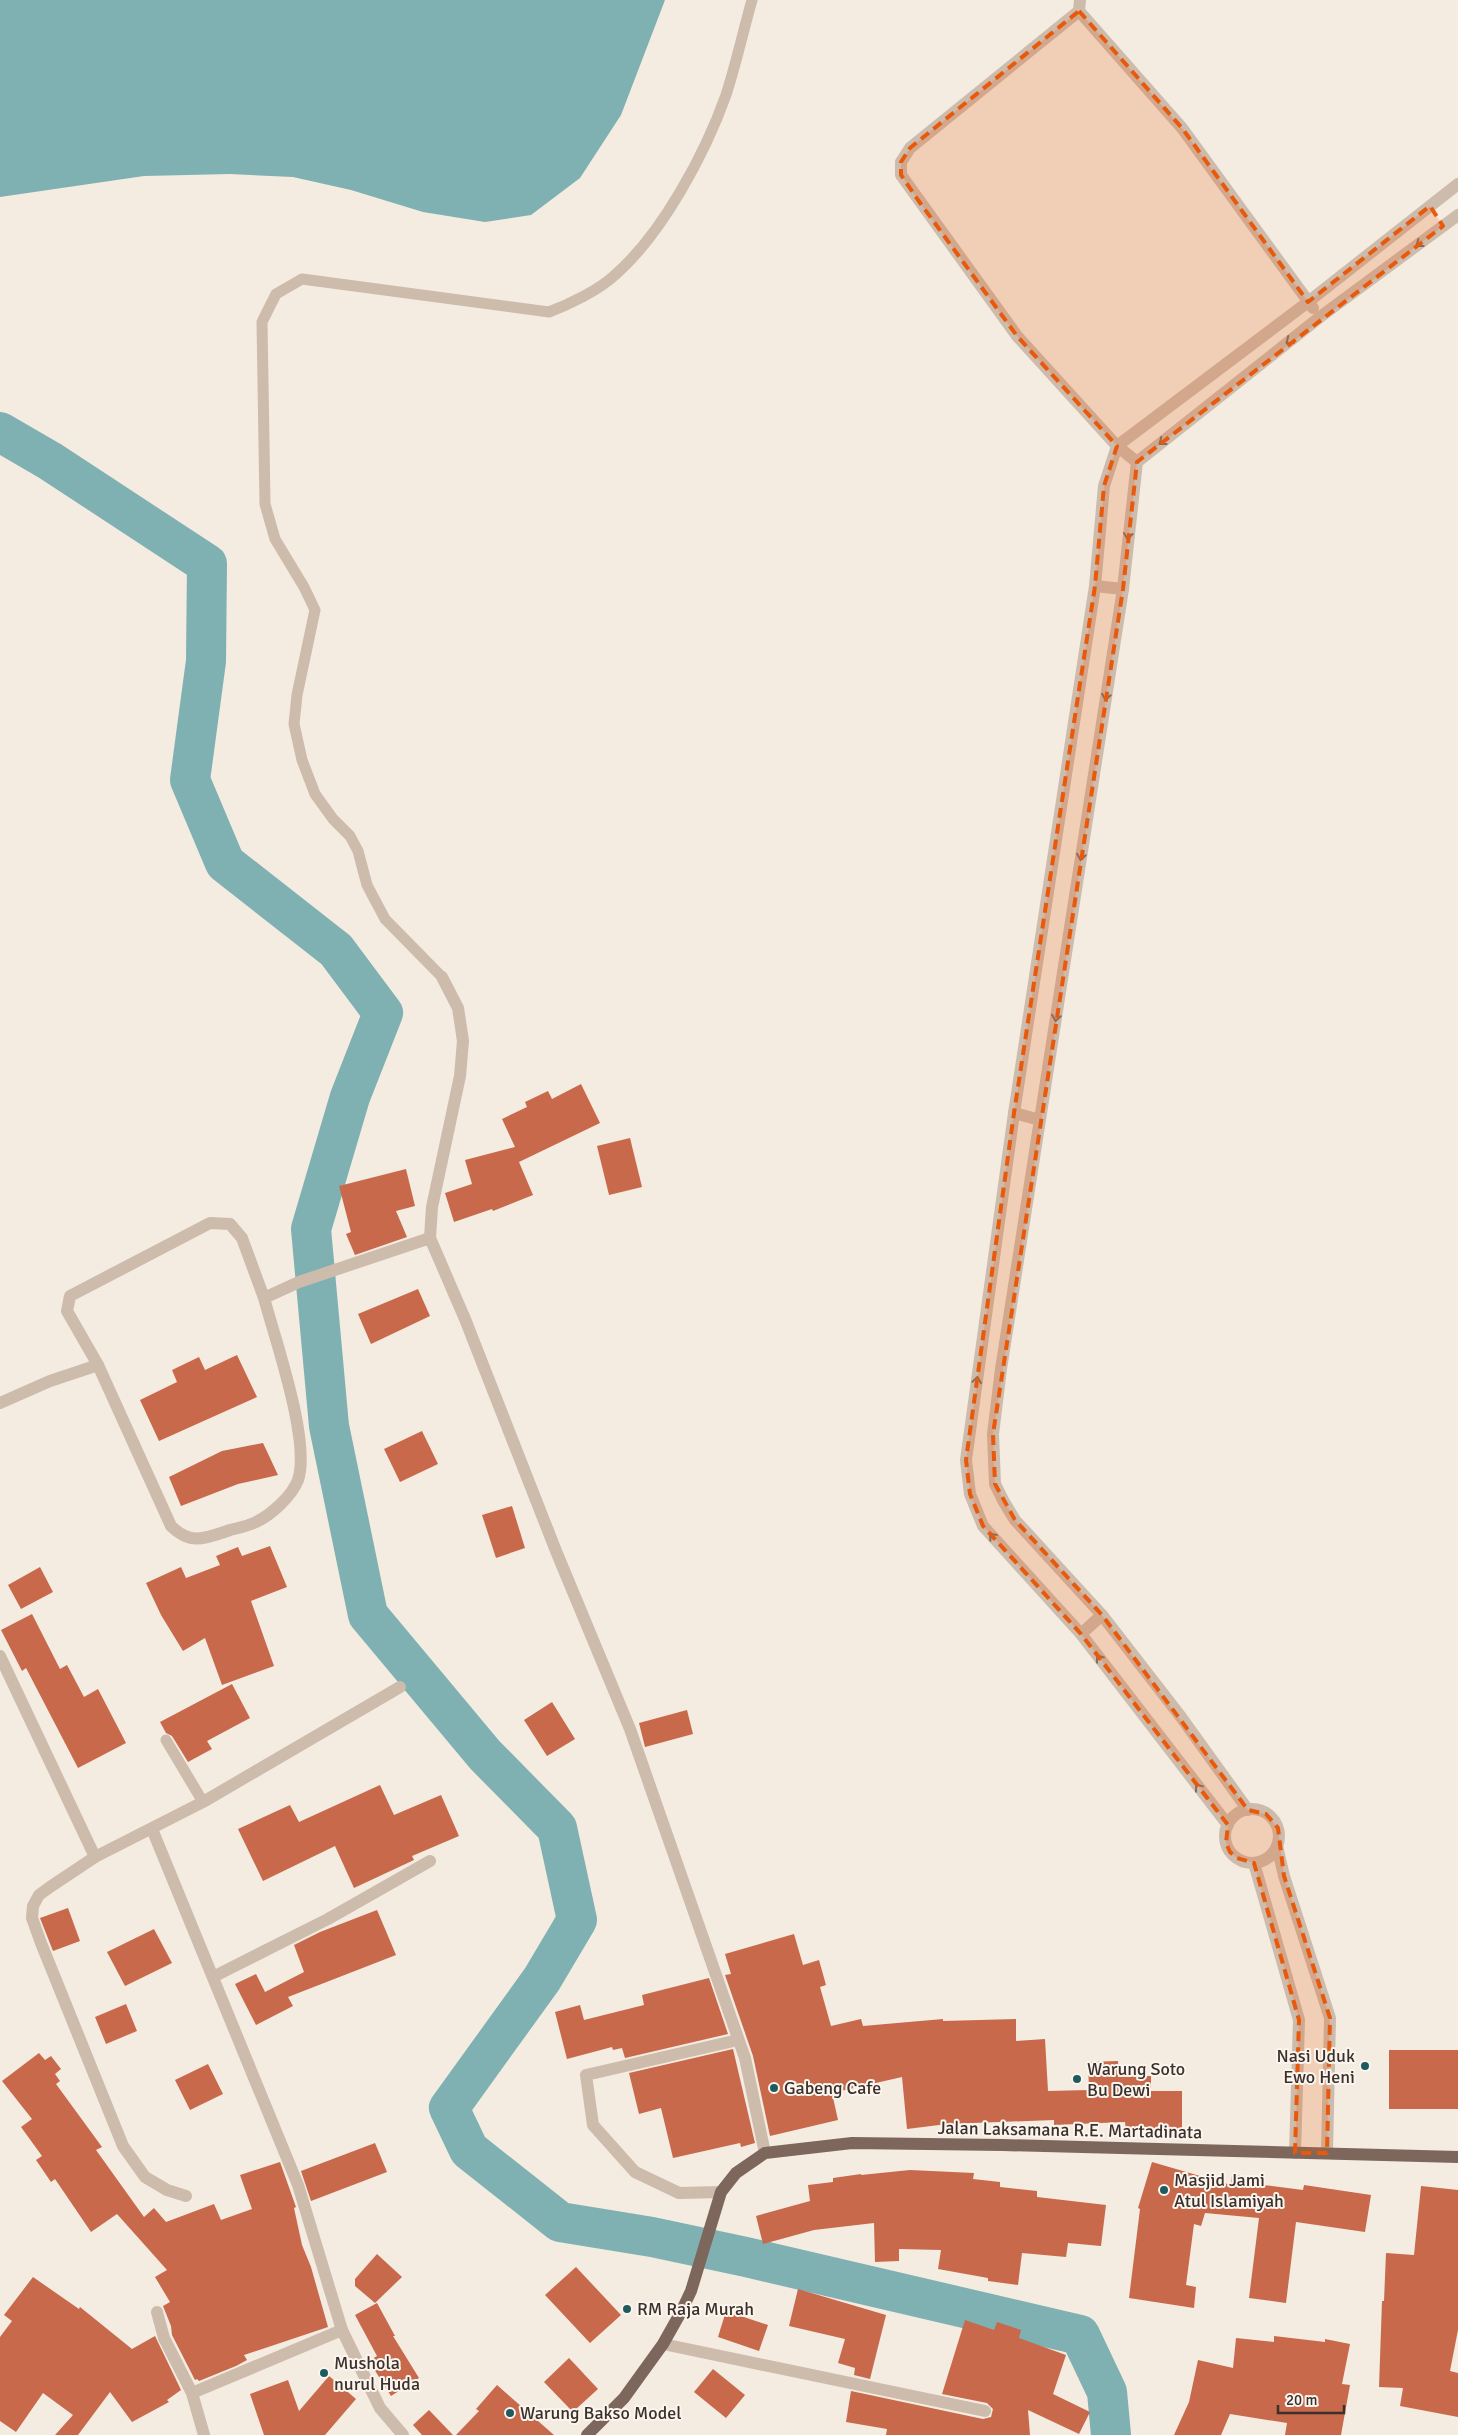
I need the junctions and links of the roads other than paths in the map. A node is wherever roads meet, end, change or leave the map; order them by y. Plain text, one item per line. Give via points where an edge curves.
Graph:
1 (752, 0) edge
2 (1079, 6) edge
3 (1458, 184) edge
4 (1430, 206) junction
5 (1458, 215) edge
6 (1442, 226) junction
7 (1308, 302) junction
8 (1320, 317) junction
9 (1117, 446) junction
10 (1137, 462) junction
11 (1096, 586) junction
12 (1123, 589) junction
13 (442, 977) joint
14 (1014, 1113) junction
15 (1040, 1120) junction
16 (430, 1238) junction
17 (264, 1298) junction
18 (98, 1365) junction
19 (0, 1403) edge
20 (1102, 1615) junction
21 (1081, 1634) junction
22 (0, 1656) edge
23 (400, 1687) dead end
24 (166, 1740) dead end
25 (204, 1802) junction
26 (1248, 1810) junction
27 (1228, 1825) junction
28 (152, 1829) junction
29 (1277, 1846) junction
30 (95, 1857) junction
31 (430, 1860) dead end
32 (1254, 1863) junction
33 (213, 1977) junction
34 (738, 2040) junction
35 (765, 2153) junction
36 (1295, 2153) junction
37 (1326, 2154) junction
38 (1458, 2157) edge
39 (721, 2192) junction
40 (186, 2196) dead end
41 (157, 2312) dead end
42 (342, 2330) junction
43 (663, 2344) junction
44 (192, 2392) junction
45 (985, 2411) dead end
46 (204, 2435) edge
47 (403, 2435) edge
48 (587, 2435) edge

1 - 13 lane via 725,95 698,160 652,237 615,276 549,312 302,279 276,294 262,322 265,504 275,539 315,610 294,724 302,760 315,794 333,820 350,836 358,851 367,884 385,919
2 - 7 street via 1182,128
2 - 9 street via 910,148 901,162 901,175 1017,336
3 - 4 street
4 - 6 street
4 - 7 street
5 - 6 street
6 -> 8 street
7 - 8 street
7 - 9 street
8 -> 10 street
9 - 10 street
9 - 11 street via 1104,486
10 -> 12 street
11 - 12 street
11 - 14 street
12 -> 15 street
13 - 16 street via 458,1008 463,1041 460,1076 432,1207
14 - 15 street
21 -> 14 street via 983,1526 970,1494 966,1460
15 - 20 street via 992,1434 995,1484 1015,1520
16 - 17 street via 299,1282
16 - 34 street via 630,1729
17 - 18 street via 242,1238 230,1224 210,1224 70,1296 68,1311
17 - 18 street via 295,1413 301,1467 297,1482 284,1501 256,1522 204,1539 192,1539 171,1526
18 - 19 street
20 - 21 street
20 - 26 street
27 -> 21 street
22 - 30 street
23 - 25 street
24 - 25 lane
25 - 28 street
26 - 27 street via 1232,1818
26 - 29 street via 1258,1810 1274,1820 1280,1837
27 - 32 street via 1226,1843 1230,1852 1237,1858
28 - 30 street
28 - 33 street
29 - 32 street via 1272,1855
29 - 37 street via 1330,2018
30 - 40 street via 40,1895 32,1906 32,1918 123,2146 146,2177 167,2190
31 - 33 street via 328,1918
32 - 36 street via 1299,2020
33 - 42 street via 298,2185
34 - 35 street
34 - 39 street via 586,2075 594,2125 635,2172 679,2194
35 - 36 main road, Jalan Laksamana R.E. Martadinata via 852,2143
35 - 39 main road, Jalan Laksamana R.E. Martadinata via 736,2173
36 - 37 main road, Jalan Laksamana R.E. Martadinata
37 - 38 main road, Jalan Laksamana R.E. Martadinata
39 - 43 main road, Jalan Laksamana R.E. Martadinata via 691,2291
41 - 44 street via 164,2338
42 - 44 street
42 - 47 street via 380,2408
43 - 45 street
43 - 48 main road, Jalan Laksamana R.E. Martadinata via 624,2398
44 - 46 street

